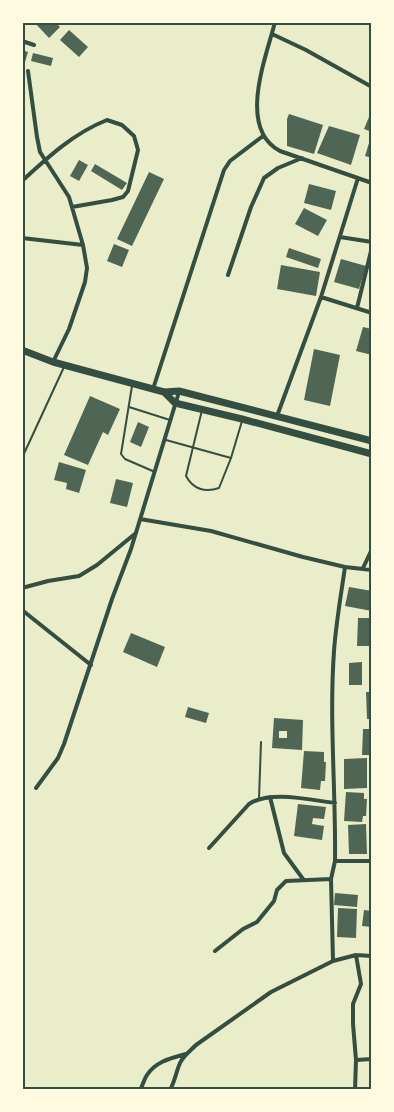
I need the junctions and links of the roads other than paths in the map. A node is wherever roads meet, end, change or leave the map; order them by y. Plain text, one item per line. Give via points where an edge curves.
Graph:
1 (275, 22) edge
2 (272, 34) junction
3 (22, 41) edge
4 (34, 45) dead end
5 (28, 71) dead end
6 (372, 87) edge
7 (263, 136) junction
8 (302, 158) junction
9 (45, 160) junction
10 (358, 178) junction
11 (22, 181) edge
12 (372, 183) edge
13 (72, 207) junction
14 (340, 236) junction
15 (22, 238) edge
16 (372, 242) edge
17 (83, 245) junction
18 (372, 247) edge
19 (228, 276) dead end
20 (321, 297) junction
21 (357, 308) junction
22 (372, 313) edge
23 (22, 350) edge
24 (53, 362) junction
25 (65, 365) junction
26 (133, 384) junction
27 (153, 389) junction
28 (179, 391) junction
29 (164, 392) junction
30 (175, 403) junction
31 (129, 407) junction
32 (202, 409) junction
33 (277, 416) junction
34 (242, 419) junction
35 (170, 420) junction
36 (164, 439) junction
37 (372, 441) edge
38 (192, 447) junction
39 (372, 454) edge
40 (22, 458) edge
41 (231, 458) junction
42 (155, 472) junction
43 (140, 519) junction
44 (136, 533) junction
45 (372, 549) edge
46 (345, 567) junction
47 (363, 568) junction
48 (372, 570) edge
49 (22, 588) edge
50 (22, 610) edge
51 (91, 665) junction
52 (261, 742) dead end
53 (36, 788) dead end
54 (270, 797) junction
55 (259, 799) junction
56 (336, 803) junction
57 (209, 848) dead end
58 (335, 861) junction
59 (372, 861) edge
60 (303, 879) junction
61 (331, 879) junction
62 (215, 951) dead end
63 (356, 955) junction
64 (372, 956) edge
65 (333, 961) junction
66 (186, 1054) junction
67 (372, 1059) edge
68 (356, 1060) junction
69 (140, 1090) edge
70 (170, 1090) edge
71 (355, 1090) edge

1 - 2 street
2 - 6 street
2 - 7 street via 256,102
3 - 4 street
5 - 9 street via 36,137
7 - 8 street via 273,147
7 - 27 street via 230,161 224,170
8 - 10 street
8 - 19 street via 264,178
9 - 11 street
9 - 13 street via 64,188
9 - 13 street via 88,128 106,120 122,125 134,136 138,150 128,191 123,197
10 - 12 street
10 - 14 street
13 - 17 street
14 - 16 street
14 - 20 street
15 - 17 street
17 - 24 street via 87,268 85,282 69,329
18 - 21 street
20 - 21 street
20 - 33 street
21 - 22 street
23 - 24 highway
24 - 25 highway
25 - 26 highway
25 - 40 lane
26 - 27 highway
26 - 31 lane
27 - 29 highway
28 - 29 highway
28 - 30 street
28 - 33 highway
29 - 30 highway
30 - 32 highway
30 - 35 street
31 - 35 lane
31 - 42 lane via 121,454 126,460
32 - 34 highway
32 - 38 lane
33 - 37 highway
34 - 39 highway
34 - 41 lane
35 - 36 street
36 - 38 lane
36 - 42 street
38 - 41 lane
38 - 41 lane via 186,476 190,484 204,490 219,488
42 - 43 street
43 - 44 street
43 - 46 street via 211,531
44 - 49 street via 97,566 79,576
44 - 51 street
45 - 47 street
46 - 47 street
46 - 56 street via 334,650
47 - 48 street
50 - 51 street
51 - 53 street via 58,758
52 - 55 lane
54 - 55 street
54 - 56 street
54 - 60 street via 284,853
55 - 57 street via 248,804
56 - 58 street
58 - 59 street
58 - 61 street
60 - 61 street
60 - 62 street via 286,881 257,922 242,929
61 - 65 street
63 - 64 street
63 - 65 street
63 - 68 street via 361,984 353,1004
65 - 66 street via 271,992
66 - 69 street via 153,1067
66 - 70 street
67 - 68 street
68 - 71 street

